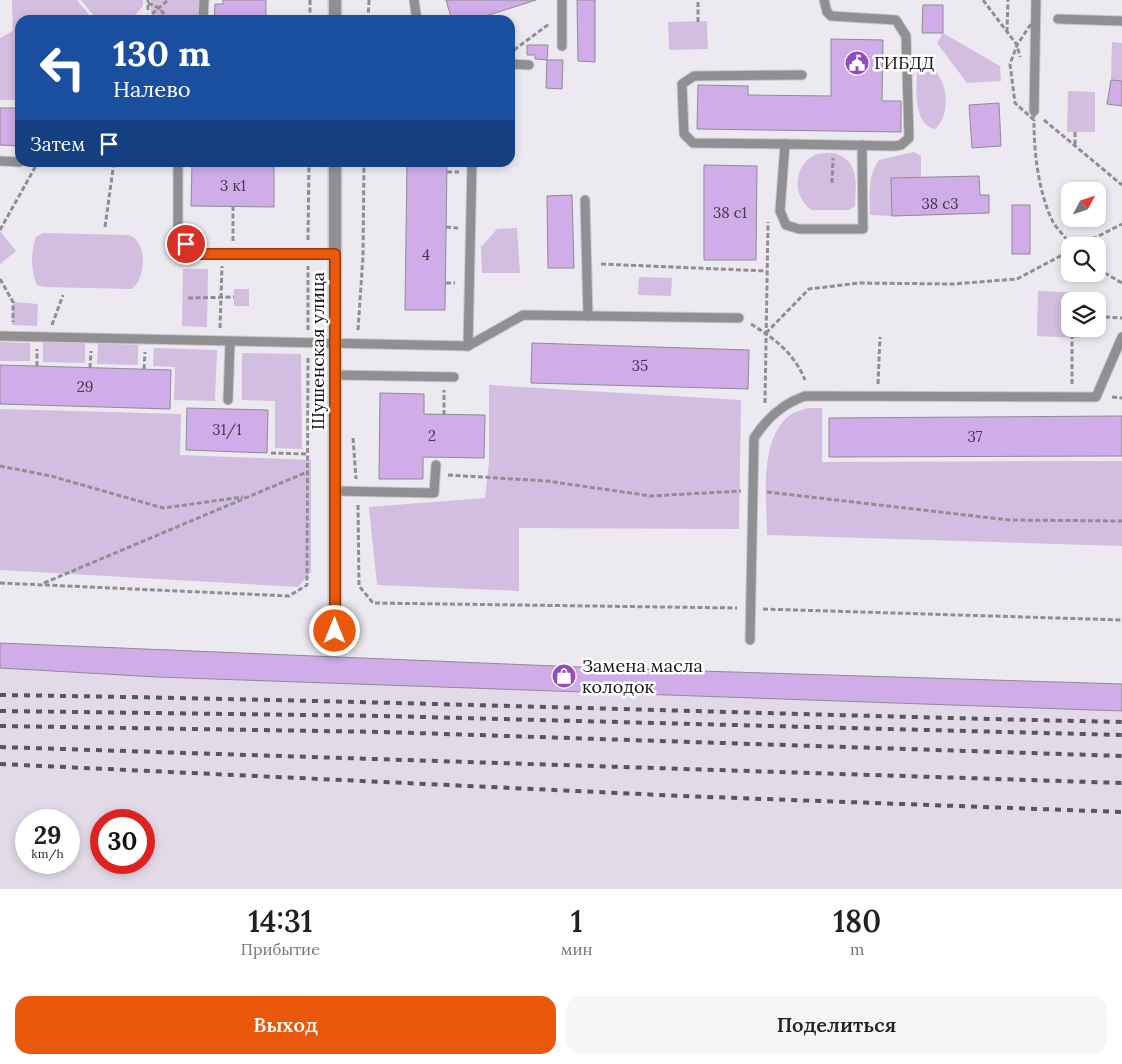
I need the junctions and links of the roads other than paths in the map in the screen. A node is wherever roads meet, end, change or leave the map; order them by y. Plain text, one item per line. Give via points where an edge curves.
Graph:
1 (204, 0) edge
2 (335, 0) edge
3 (414, 0) edge
4 (562, 0) edge
5 (824, 0) edge
6 (1036, 0) edge
7 (203, 15) edge
8 (335, 15) edge
9 (417, 15) edge
10 (1058, 19) dead end
11 (1122, 21) edge
12 (562, 46) dead end
13 (515, 64) edge
14 (529, 65) dead end
15 (802, 75) dead end
16 (1034, 112) road end
17 (785, 144) junction
18 (862, 145) junction
19 (0, 161) edge
20 (15, 162) edge
21 (178, 167) edge
22 (335, 167) edge
23 (472, 167) edge
24 (584, 200) dead end
25 (335, 254) junction
26 (588, 316) junction
27 (739, 318) road end
28 (0, 336) edge
29 (1122, 337) edge
30 (230, 342) junction
31 (336, 344) junction
32 (468, 346) junction
33 (336, 375) junction
34 (454, 377) dead end
35 (228, 400) dead end
36 (436, 470) road end
37 (335, 491) junction
38 (335, 631) dead end
39 (750, 640) dead end

1 - 7 lane
2 - 8 street
3 - 9 lane
4 - 12 lane
5 - 18 lane via 826,12 831,16 896,20 906,36 909,138 901,146
6 - 16 lane
10 - 11 lane
13 - 14 lane
15 - 17 lane via 694,76 682,84 684,134 693,144
17 - 18 lane
17 - 18 lane via 780,211 786,225 863,229
19 - 20 lane
21 - 25 lane via 178,228 186,244 198,254
22 - 25 street, Шушенская улица
23 - 32 lane
24 - 26 lane
25 - 31 street, Шушенская улица
26 - 27 lane
26 - 32 lane via 523,315
28 - 30 lane
29 - 39 lane via 1096,397 805,396 792,401 764,422 754,438
30 - 31 lane
30 - 35 lane
31 - 32 lane
31 - 33 street, Шушенская улица
33 - 34 lane
33 - 37 street, Шушенская улица
36 - 37 lane via 434,493
37 - 38 street, Шушенская улица

